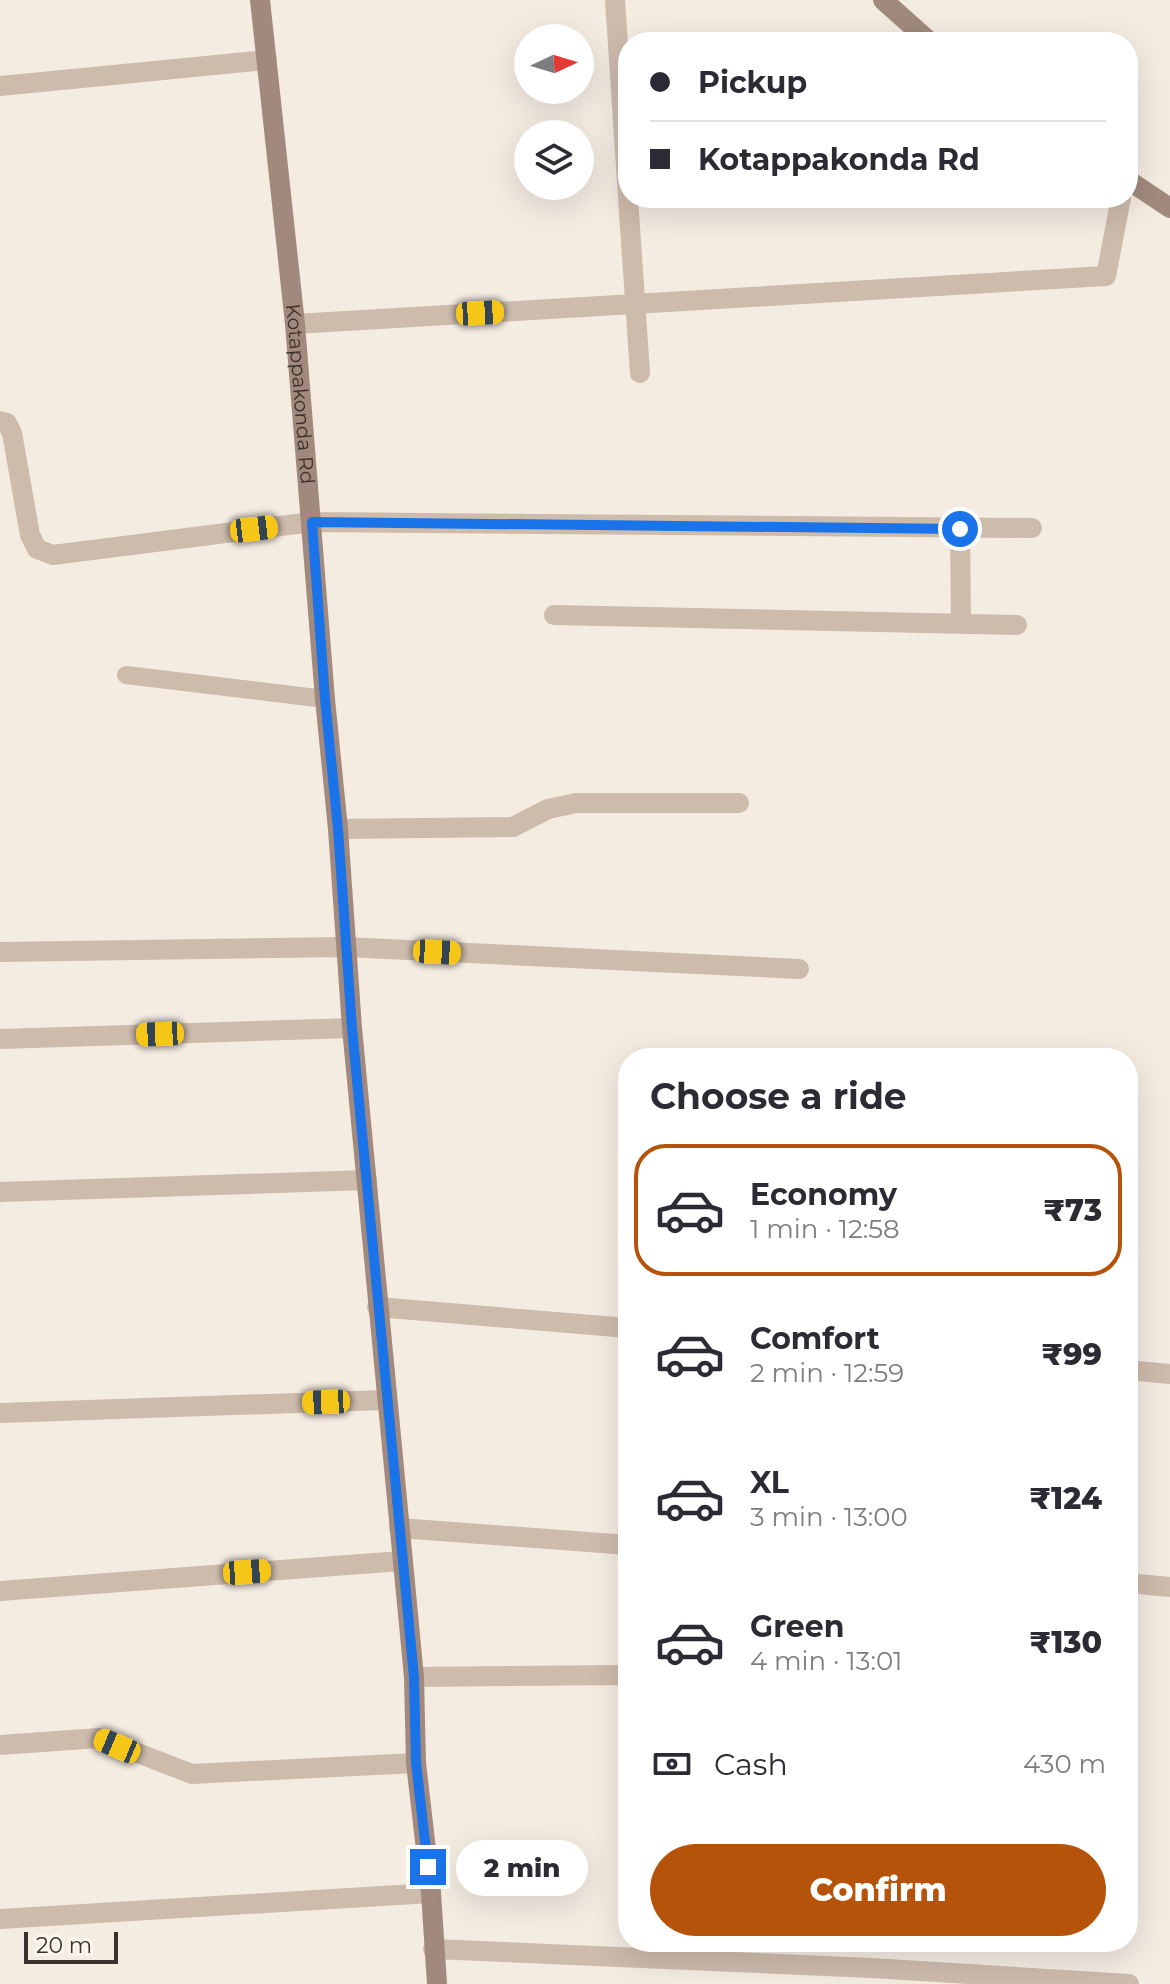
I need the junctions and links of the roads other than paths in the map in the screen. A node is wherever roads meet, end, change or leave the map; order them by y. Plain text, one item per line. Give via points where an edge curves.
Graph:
1 (260, 0) edge
2 (615, 0) edge
3 (883, 0) edge
4 (919, 32) edge
5 (618, 46) edge
6 (267, 60) junction
7 (0, 86) edge
8 (1138, 187) edge
9 (629, 208) edge
10 (1119, 208) edge
11 (1170, 208) edge
12 (635, 304) junction
13 (295, 324) junction
14 (640, 373) dead end
15 (0, 421) edge
16 (312, 522) junction
17 (1032, 528) dead end
18 (960, 529) junction
19 (554, 615) dead end
20 (961, 623) junction
21 (1017, 625) dead end
22 (126, 675) dead end
23 (325, 699) junction
24 (739, 803) dead end
25 (338, 829) junction
26 (346, 947) junction
27 (0, 952) edge
28 (799, 969) dead end
29 (352, 1028) junction
30 (0, 1039) edge
31 (367, 1180) junction
32 (0, 1192) edge
33 (377, 1307) junction
34 (618, 1327) edge
35 (1138, 1371) edge
36 (1170, 1374) edge
37 (385, 1400) junction
38 (0, 1413) edge
39 (399, 1528) junction
40 (618, 1544) edge
41 (401, 1561) junction
42 (1138, 1584) edge
43 (1170, 1587) edge
44 (0, 1591) edge
45 (618, 1675) edge
46 (414, 1677) junction
47 (0, 1745) edge
48 (416, 1763) junction
49 (431, 1893) junction
50 (0, 1919) edge
51 (433, 1949) junction
52 (437, 1984) edge
53 (1129, 1984) edge

1 - 6 main road, Kotappakonda Rd
2 - 5 street
3 - 4 main road
6 - 7 street
6 - 13 main road, Kotappakonda Rd
8 - 11 main road
9 - 12 street
10 - 12 street via 1106,276
12 - 13 street
12 - 14 street
13 - 16 main road, Kotappakonda Rd
15 - 16 street via 12,433 30,535 37,549 53,555
16 - 18 street
16 - 23 main road, Kotappakonda Rd
17 - 18 street
18 - 20 street
19 - 20 street
20 - 21 street
22 - 23 lane
23 - 25 main road, Kotappakonda Rd
24 - 25 street via 576,803 548,809 513,827
25 - 26 main road, Kotappakonda Rd
26 - 27 street
26 - 28 street
26 - 29 main road, Kotappakonda Rd
29 - 30 street
29 - 31 main road, Kotappakonda Rd
31 - 32 street
31 - 33 main road, Kotappakonda Rd
33 - 34 street
33 - 37 main road, Kotappakonda Rd
35 - 36 street
37 - 38 street
37 - 39 main road, Kotappakonda Rd
39 - 40 street
39 - 41 main road, Kotappakonda Rd
41 - 44 street
41 - 46 main road, Kotappakonda Rd
42 - 43 street
45 - 46 street
46 - 48 main road, Kotappakonda Rd
47 - 48 street via 99,1738 192,1774
48 - 49 main road, Kotappakonda Rd
49 - 50 street
49 - 51 main road, Kotappakonda Rd
51 - 52 main road, Kotappakonda Rd
51 - 53 street

